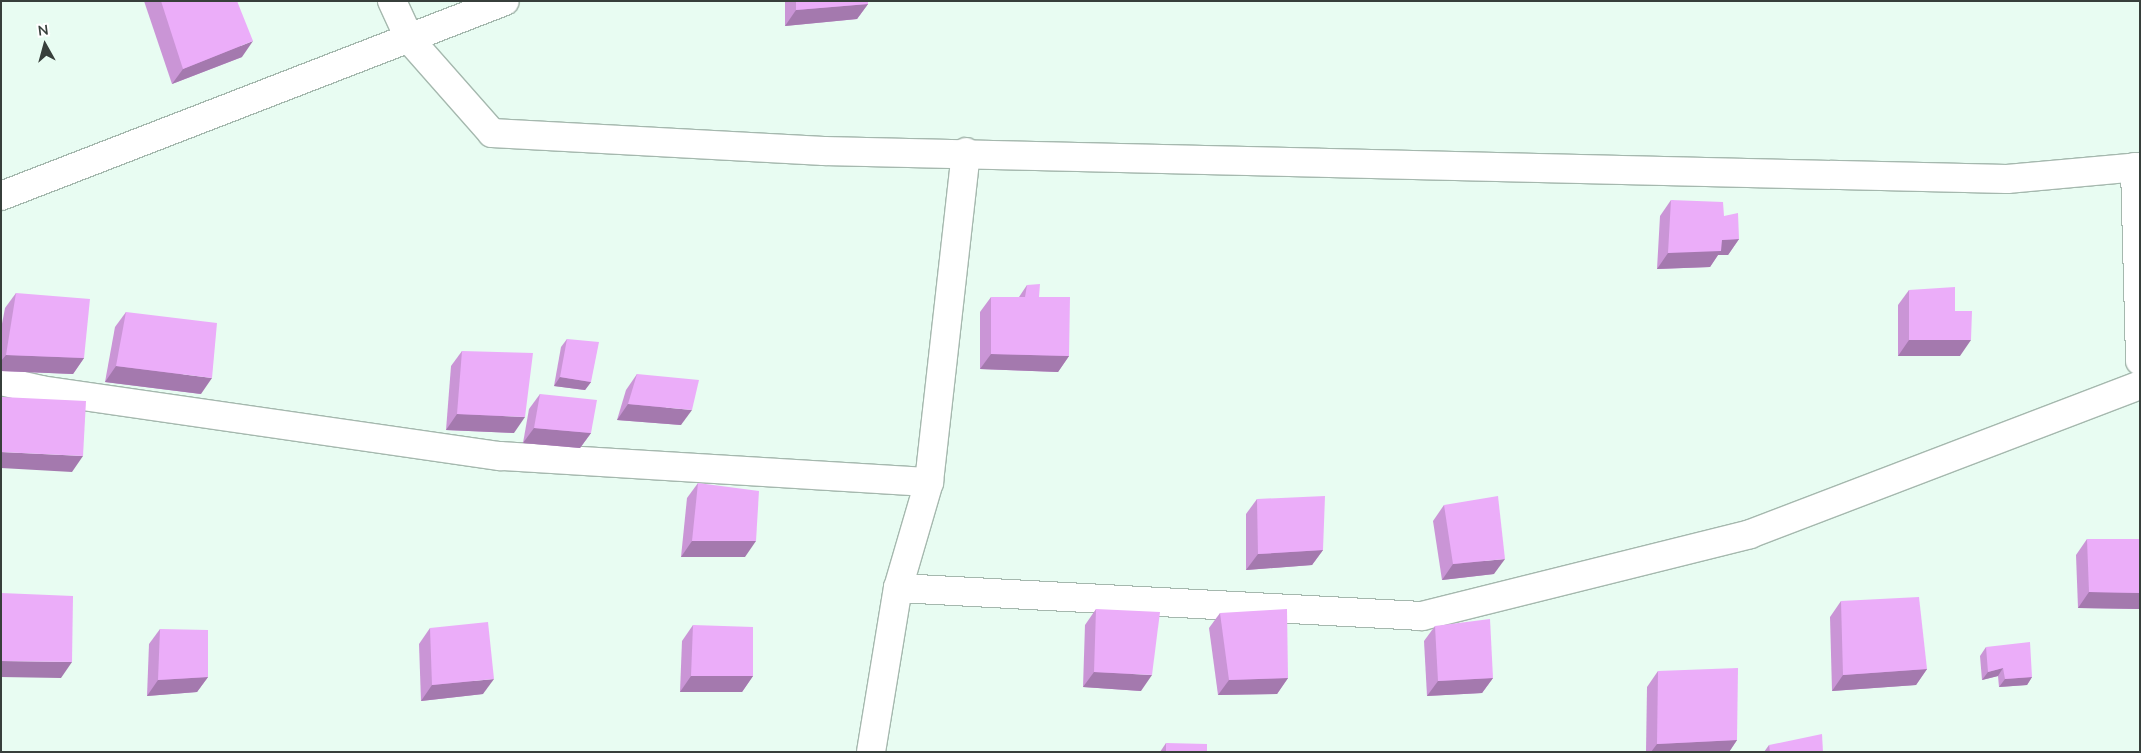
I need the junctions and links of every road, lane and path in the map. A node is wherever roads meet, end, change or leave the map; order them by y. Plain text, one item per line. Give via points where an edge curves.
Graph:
1 (392, 1) edge
2 (505, 1) edge
3 (410, 40) junction
4 (966, 152) junction
5 (2137, 167) edge
6 (1, 196) edge
7 (2140, 361) edge
8 (1, 381) edge
9 (2140, 385) edge
10 (929, 482) junction
11 (898, 588) junction
12 (871, 752) edge

1 - 3 street
2 - 3 street
3 - 4 street via 492,133 824,151
3 - 6 street
4 - 5 street via 2007,180
4 - 10 street
5 - 7 street
8 - 10 street via 41,390 501,456
9 - 11 street via 1750,534 1422,616
10 - 11 street
11 - 12 street

